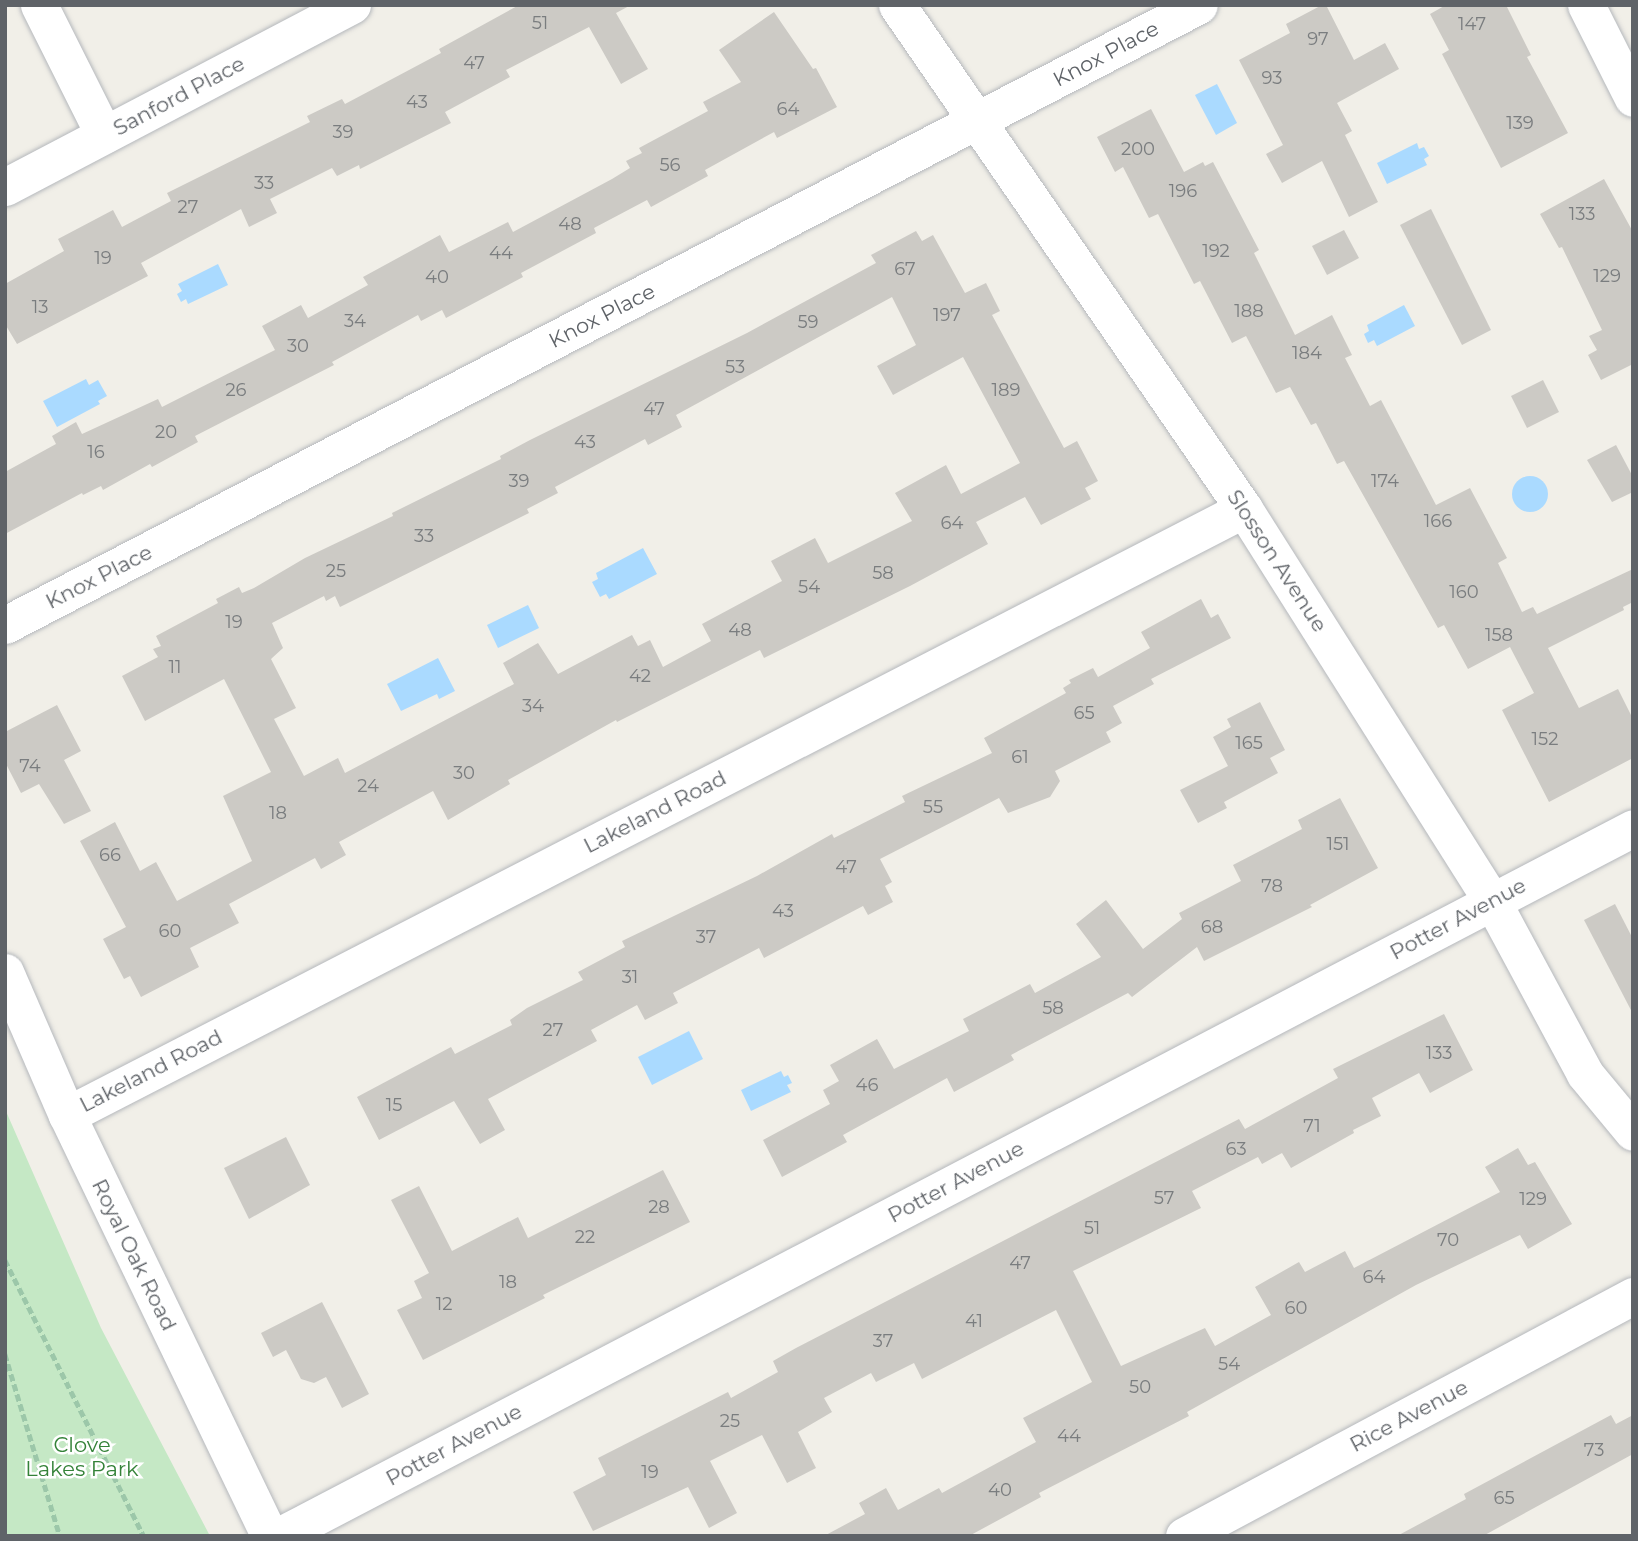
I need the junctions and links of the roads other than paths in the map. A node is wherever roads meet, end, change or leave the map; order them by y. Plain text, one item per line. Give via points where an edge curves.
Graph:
1 (39, 5) edge
2 (352, 5) edge
3 (897, 5) edge
4 (1199, 5) edge
5 (1586, 5) edge
6 (1633, 98) edge
7 (976, 122) junction
8 (104, 135) junction
9 (5, 187) edge
10 (1244, 509) junction
11 (5, 625) edge
12 (1633, 828) edge
13 (1492, 901) junction
14 (5, 972) edge
15 (67, 1115) junction
16 (1633, 1132) edge
17 (1633, 1296) edge
18 (270, 1536) edge
19 (279, 1536) edge
20 (1184, 1536) edge

1 - 8 street
2 - 8 street, Sanford Place
3 - 7 street, Slosson Avenue
4 - 7 street, Knox Place
5 - 6 street
7 - 10 street, Slosson Avenue
7 - 11 street, Knox Place
8 - 9 street, Sanford Place
10 - 13 street, Slosson Avenue
10 - 15 street, Lakeland Road
12 - 13 street, Potter Avenue
13 - 16 street, Slosson Avenue via 1585,1074
13 - 19 street, Potter Avenue
14 - 15 street, Royal Oak Road
15 - 18 street, Royal Oak Road
17 - 20 street, Rice Avenue

